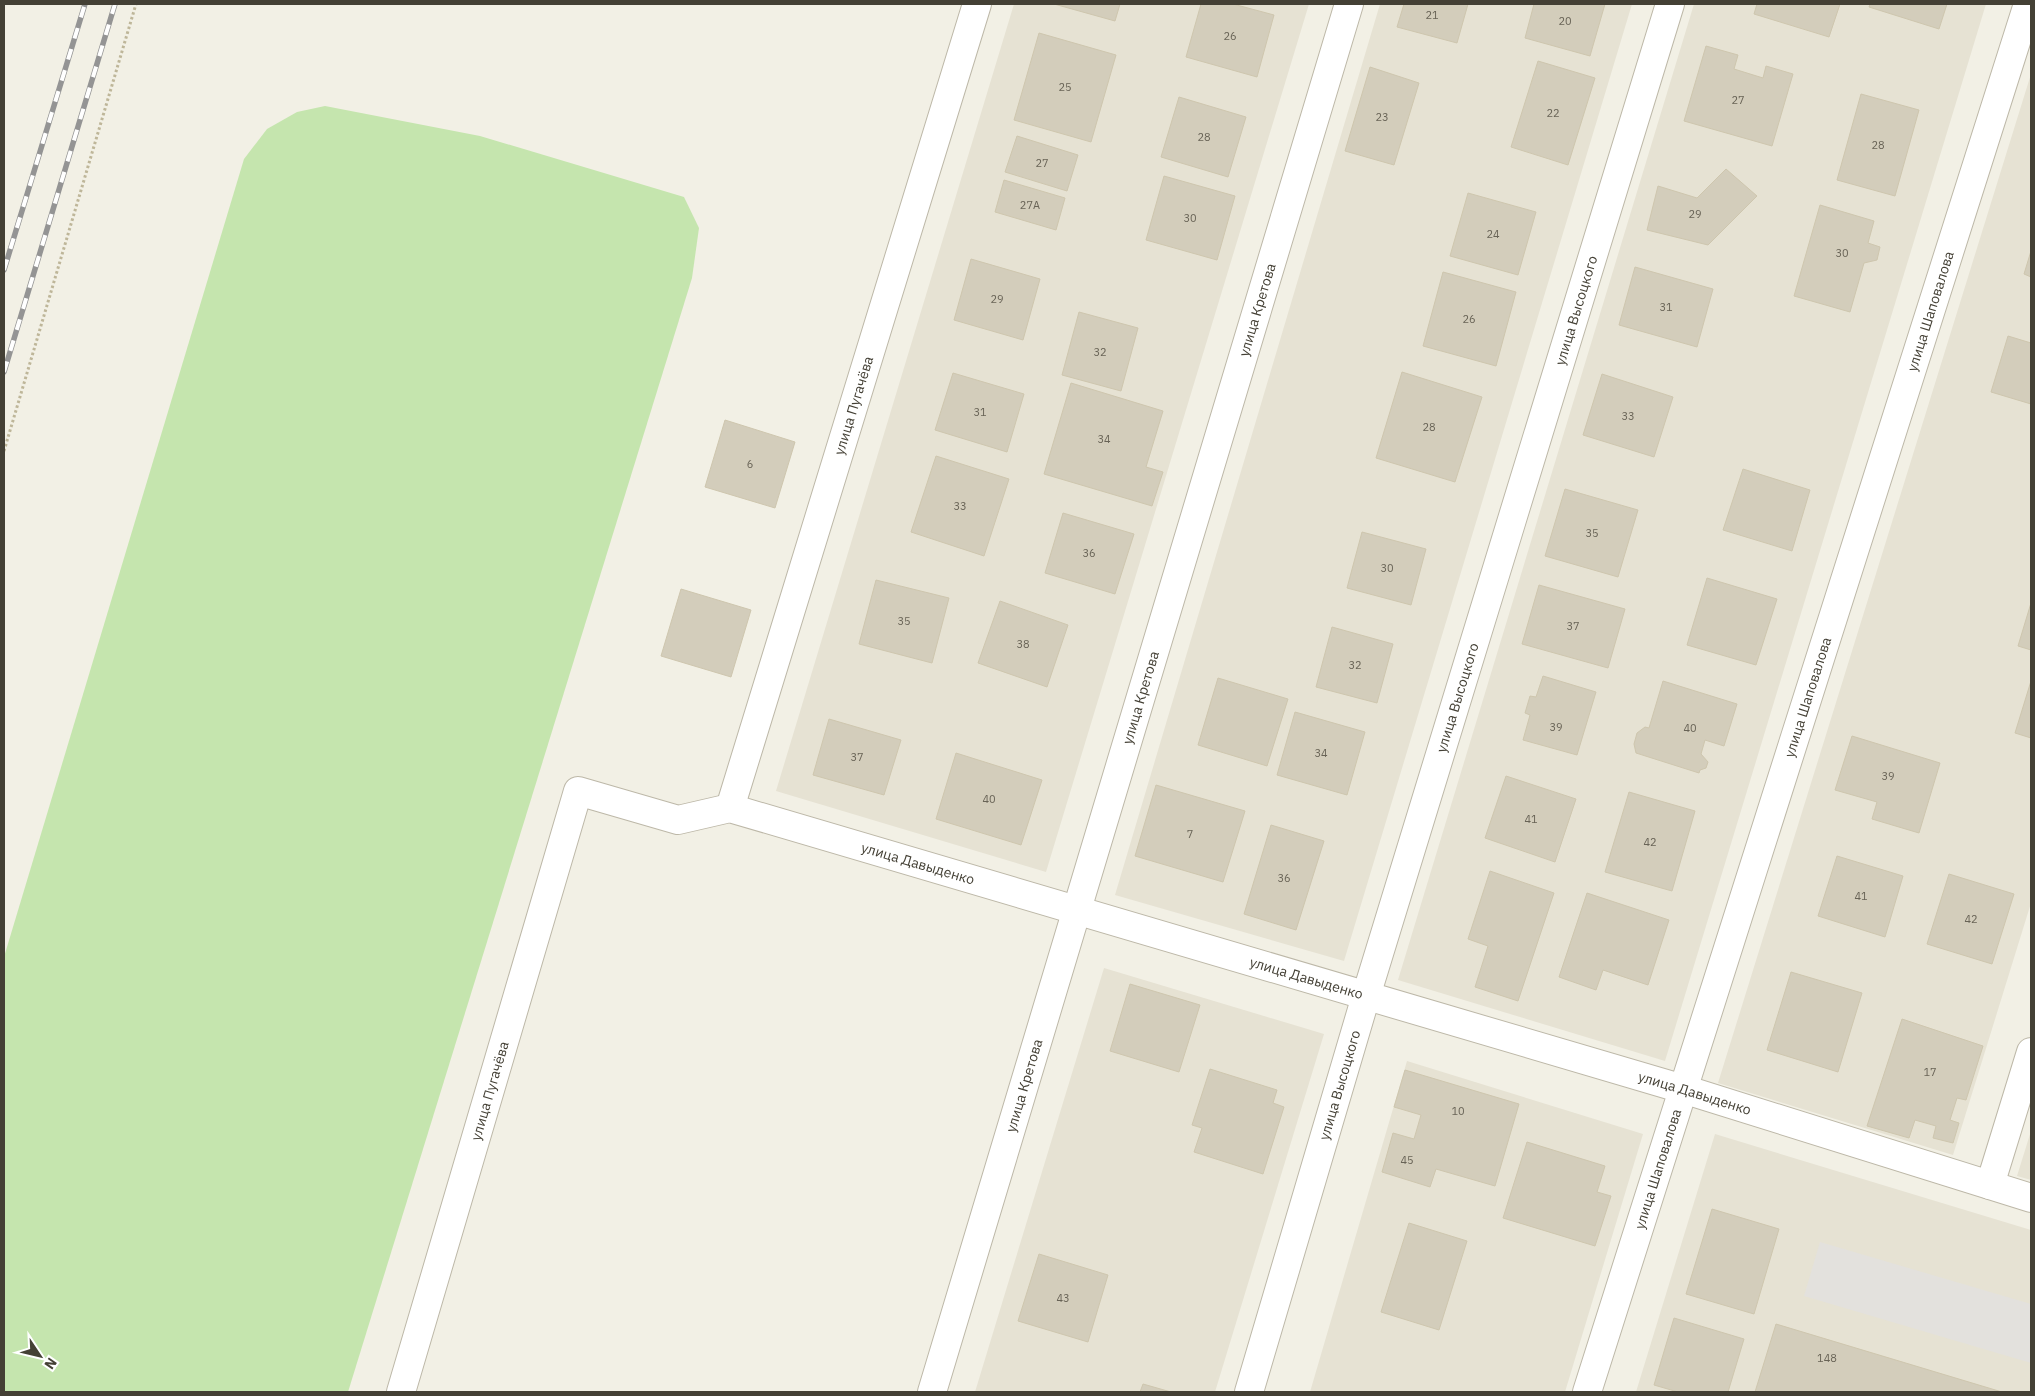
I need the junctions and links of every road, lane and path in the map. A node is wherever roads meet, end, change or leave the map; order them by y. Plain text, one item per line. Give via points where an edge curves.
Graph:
1 (136, 4) edge
2 (977, 4) edge
3 (1349, 4) edge
4 (1670, 4) edge
5 (2028, 4) edge
6 (4, 451) edge
7 (578, 791) joint
8 (730, 808) junction
9 (1078, 911) junction
10 (1366, 996) junction
11 (2031, 1052) edge
12 (1683, 1090) junction
13 (1990, 1185) junction
14 (2031, 1198) edge
15 (401, 1392) edge
16 (932, 1392) edge
17 (1248, 1392) edge
18 (1587, 1392) edge

1 - 6 path
2 - 8 street, улица Пугачёва
3 - 9 street, улица Кретова
4 - 10 street, улица Высоцкого
5 - 12 street, улица Шаповалова
7 - 8 street, улица Давыденко via 678,820
7 - 15 street, улица Пугачёва
8 - 9 street, улица Давыденко
9 - 10 street, улица Давыденко
9 - 16 street, улица Кретова
10 - 12 street, улица Давыденко
10 - 17 street, улица Высоцкого
11 - 13 street
12 - 13 street, улица Давыденко
12 - 18 street, улица Шаповалова
13 - 14 street, улица Давыденко

